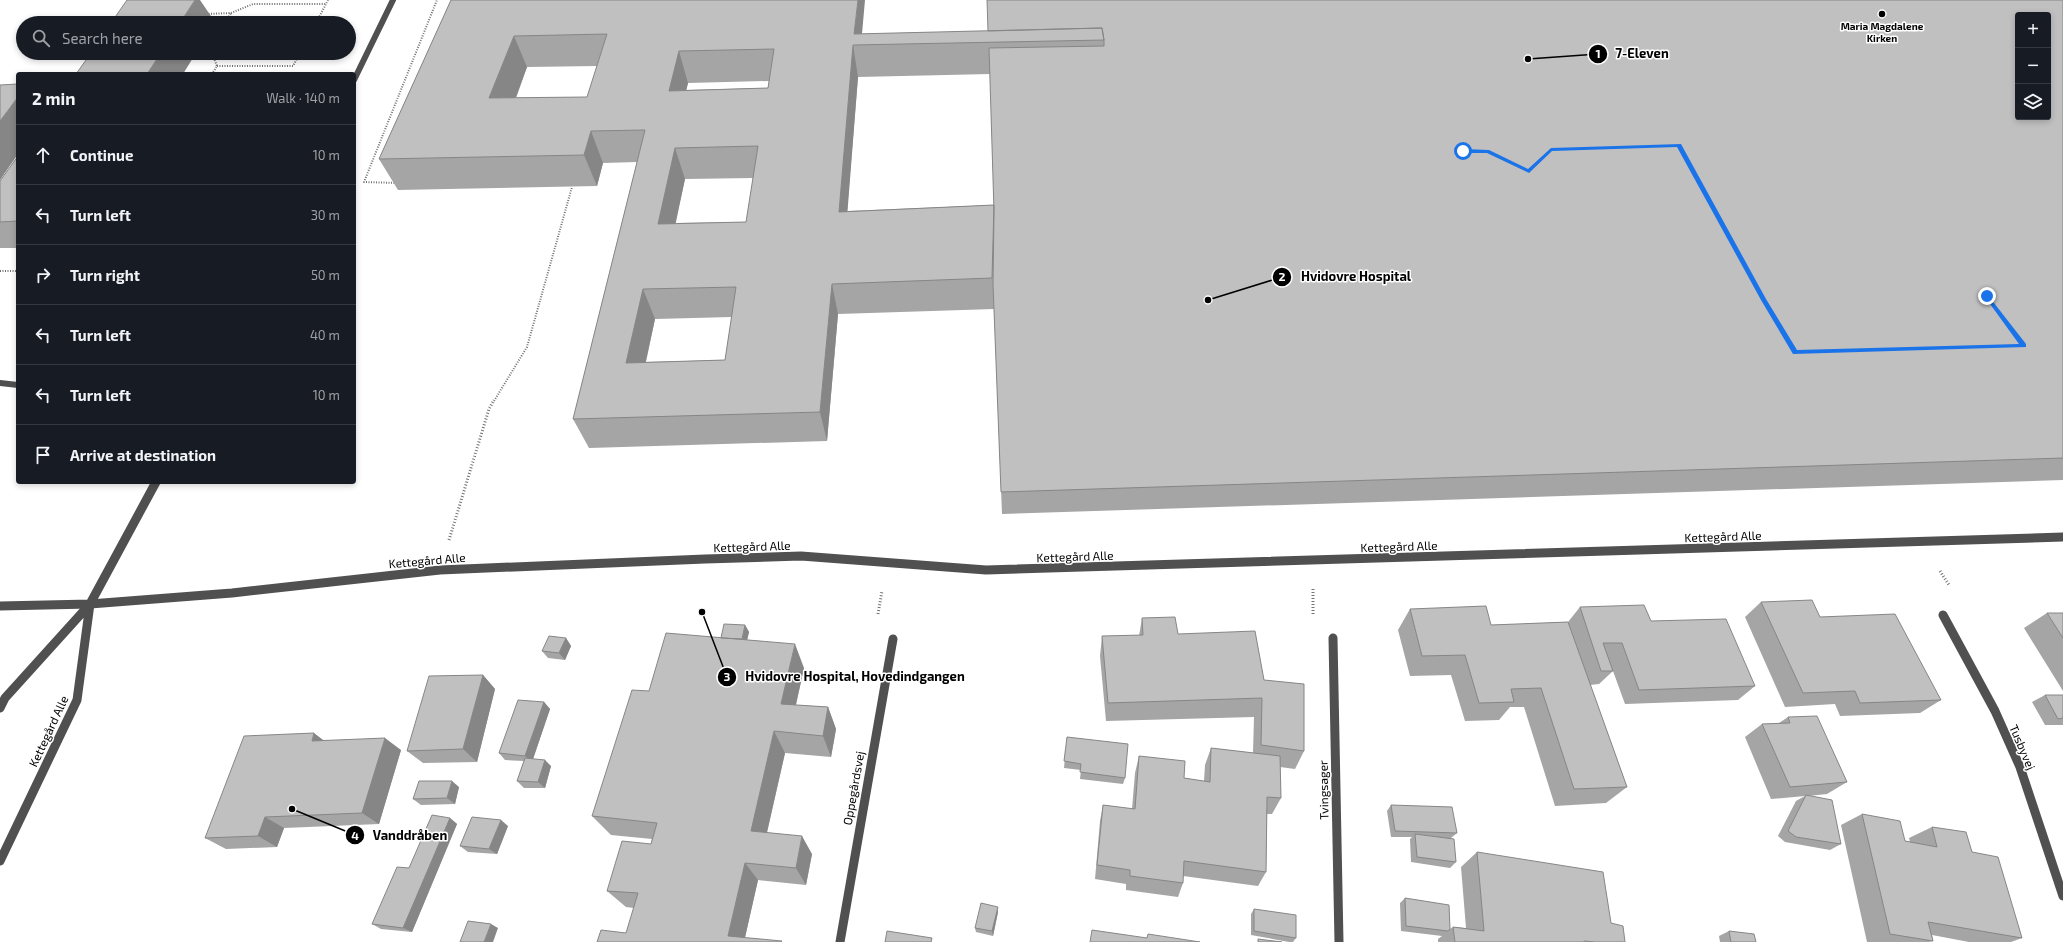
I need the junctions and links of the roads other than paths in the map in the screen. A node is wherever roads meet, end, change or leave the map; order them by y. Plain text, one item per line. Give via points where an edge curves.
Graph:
1 (393, 0) edge
2 (356, 76) edge
3 (0, 383) edge
4 (16, 385) edge
5 (155, 484) edge
6 (2063, 537) edge
7 (90, 604) junction
8 (0, 606) edge
9 (1943, 615) road end
10 (1334, 638) road end
11 (892, 639) road end
12 (0, 708) edge
13 (0, 861) edge
14 (2063, 896) edge
15 (840, 942) edge
16 (1339, 942) edge

1 - 2 street
3 - 4 street
5 - 7 street
6 - 7 street, Kettegård Alle via 986,570 801,556 440,570 232,593
7 - 8 street, Kettegård Alle
7 - 12 street via 5,698
7 - 13 street, Kettegård Alle via 78,700
9 - 14 street, Tusbyvej via 1995,711 2020,767
10 - 16 street, Tvingsager
11 - 15 street, Oppegårdsvej

